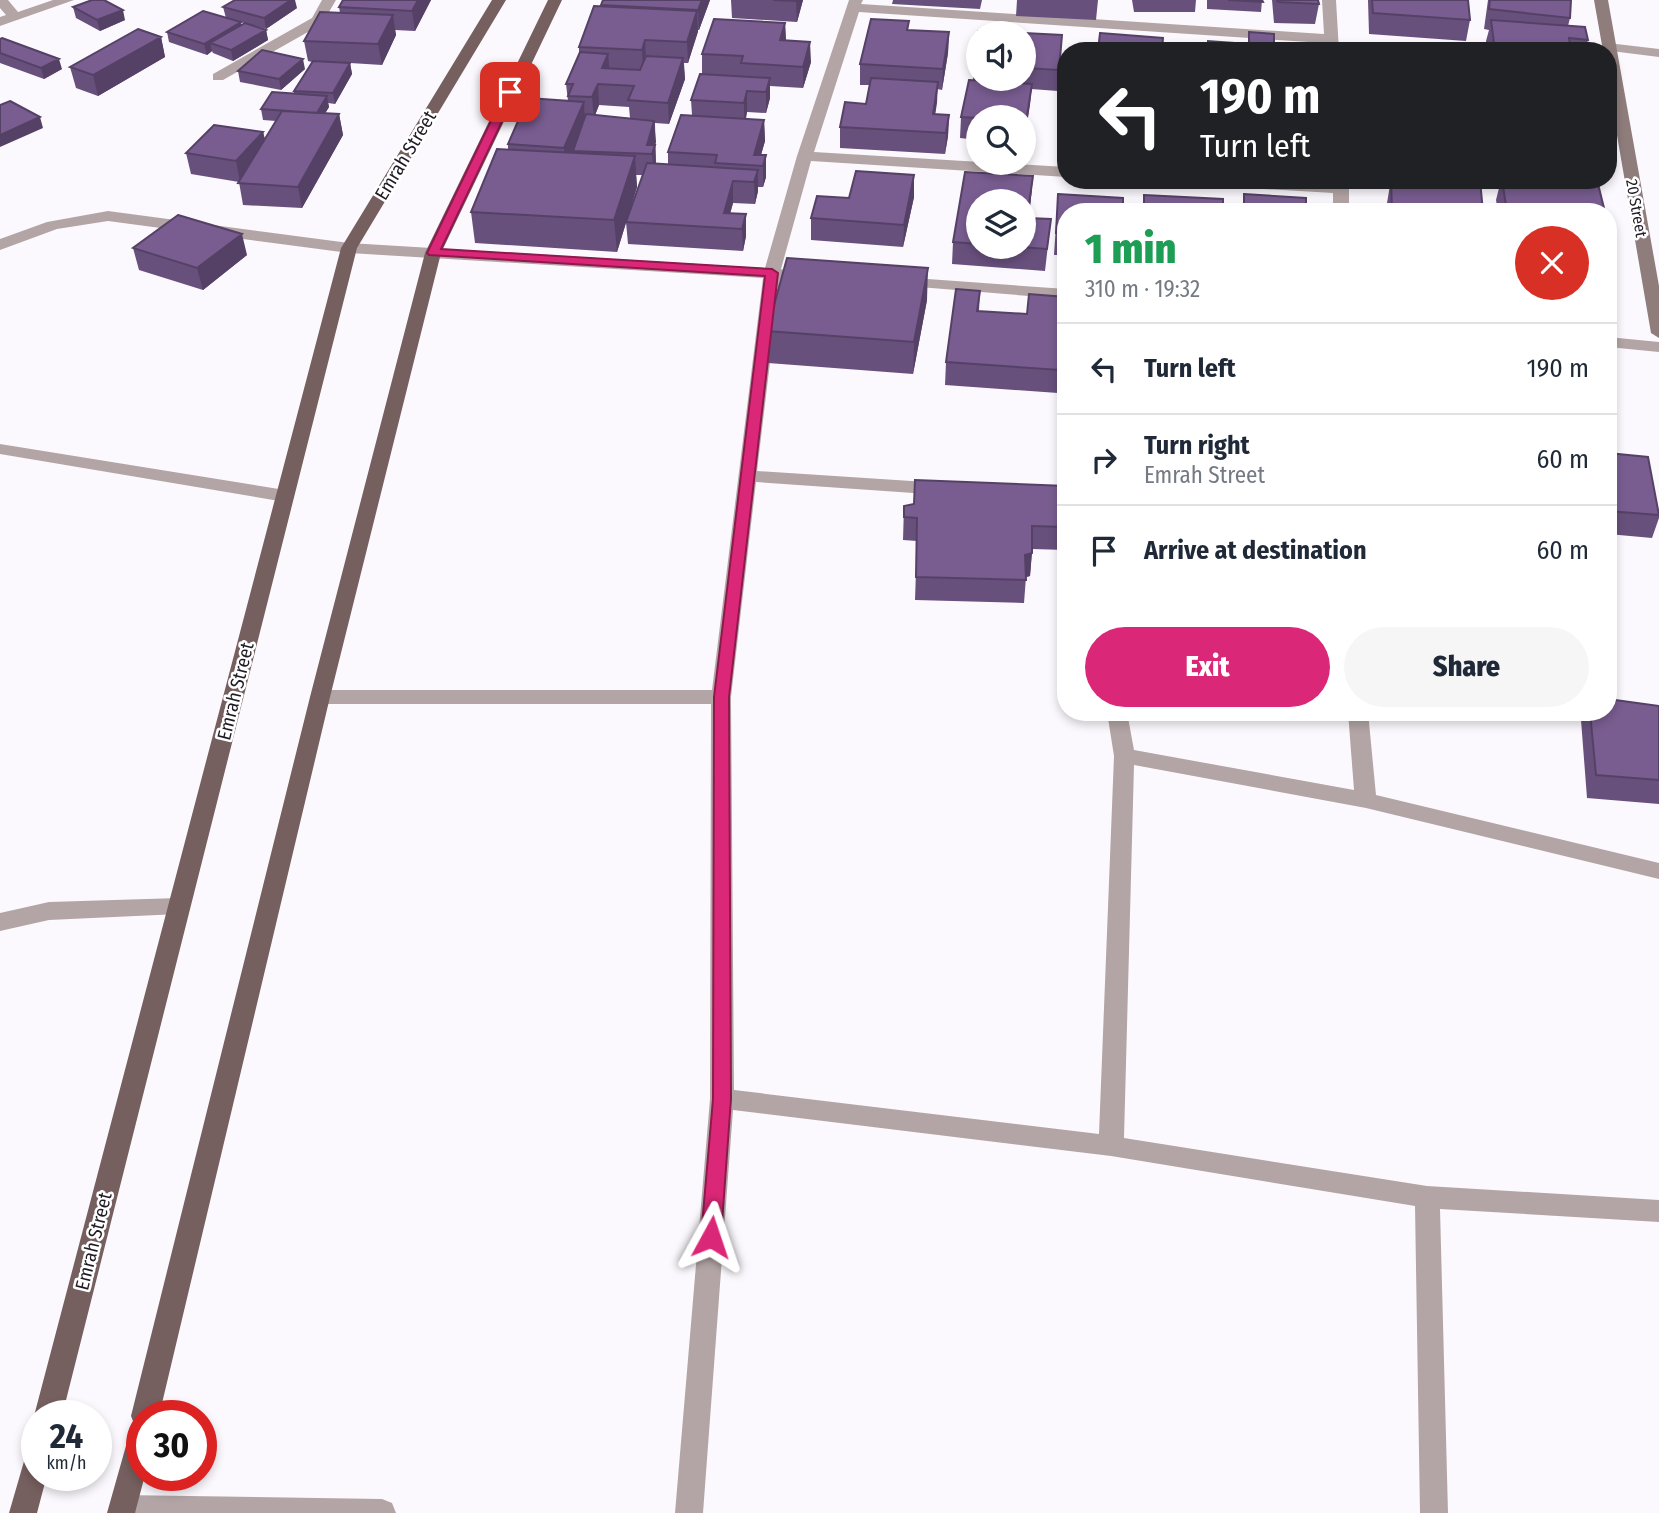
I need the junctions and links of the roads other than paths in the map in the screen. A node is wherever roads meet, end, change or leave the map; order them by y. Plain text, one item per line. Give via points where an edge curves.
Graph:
1 (1, 0) edge
2 (67, 0) edge
3 (329, 0) edge
4 (499, 0) edge
5 (555, 0) edge
6 (1329, 0) edge
7 (1601, 0) edge
8 (855, 4) edge
9 (15, 17) junction
10 (0, 22) edge
11 (1296, 42) edge
12 (1331, 42) edge
13 (1607, 42) edge
14 (1617, 48) edge
15 (1659, 53) edge
16 (218, 77) dead end
17 (1617, 97) edge
18 (805, 156) junction
19 (1057, 171) edge
20 (0, 245) edge
21 (349, 248) junction
22 (433, 253) junction
23 (772, 273) junction
24 (799, 275) edge
25 (879, 281) edge
26 (1057, 293) edge
27 (1659, 333) edge
28 (1617, 343) edge
29 (1659, 347) edge
30 (0, 449) edge
31 (750, 477) junction
32 (957, 490) edge
33 (285, 496) junction
34 (320, 696) junction
35 (721, 697) junction
36 (1118, 721) edge
37 (1359, 721) edge
38 (1124, 756) junction
39 (1366, 800) junction
40 (1659, 871) edge
41 (179, 906) junction
42 (0, 922) edge
43 (722, 1099) junction
44 (1111, 1146) junction
45 (1427, 1197) junction
46 (1659, 1211) edge
47 (52, 1400) edge
48 (149, 1400) edge
49 (29, 1491) edge
50 (127, 1491) edge
51 (122, 1511) edge
52 (23, 1513) edge
53 (382, 1513) edge
54 (689, 1513) edge
55 (1434, 1513) edge

1 - 9 street
2 - 9 street
3 - 16 street via 317,21 307,28
4 - 21 main road, Emrah Street
5 - 22 main road
6 - 12 street
7 - 13 street, 20 Street
8 - 11 street
8 - 18 street
9 - 10 street
14 - 15 street
17 - 27 street, 20 Street
18 - 19 street
18 - 23 street
20 - 21 street via 68,219 108,216
21 - 22 street
21 - 33 main road, Emrah Street
22 - 23 street
22 - 34 main road
23 - 24 street
23 - 31 street
25 - 26 street
28 - 29 street
30 - 33 street
31 - 32 street
31 - 35 street
33 - 41 main road, Emrah Street
34 - 35 street
34 - 48 main road
35 - 43 street
36 - 38 street
37 - 39 street
38 - 39 street
38 - 44 street
39 - 40 street
41 - 42 street via 49,911
41 - 47 main road, Emrah Street
43 - 44 street
43 - 54 street
44 - 45 street
45 - 46 street
45 - 55 street
49 - 52 main road
50 - 51 main road
51 - 53 street

